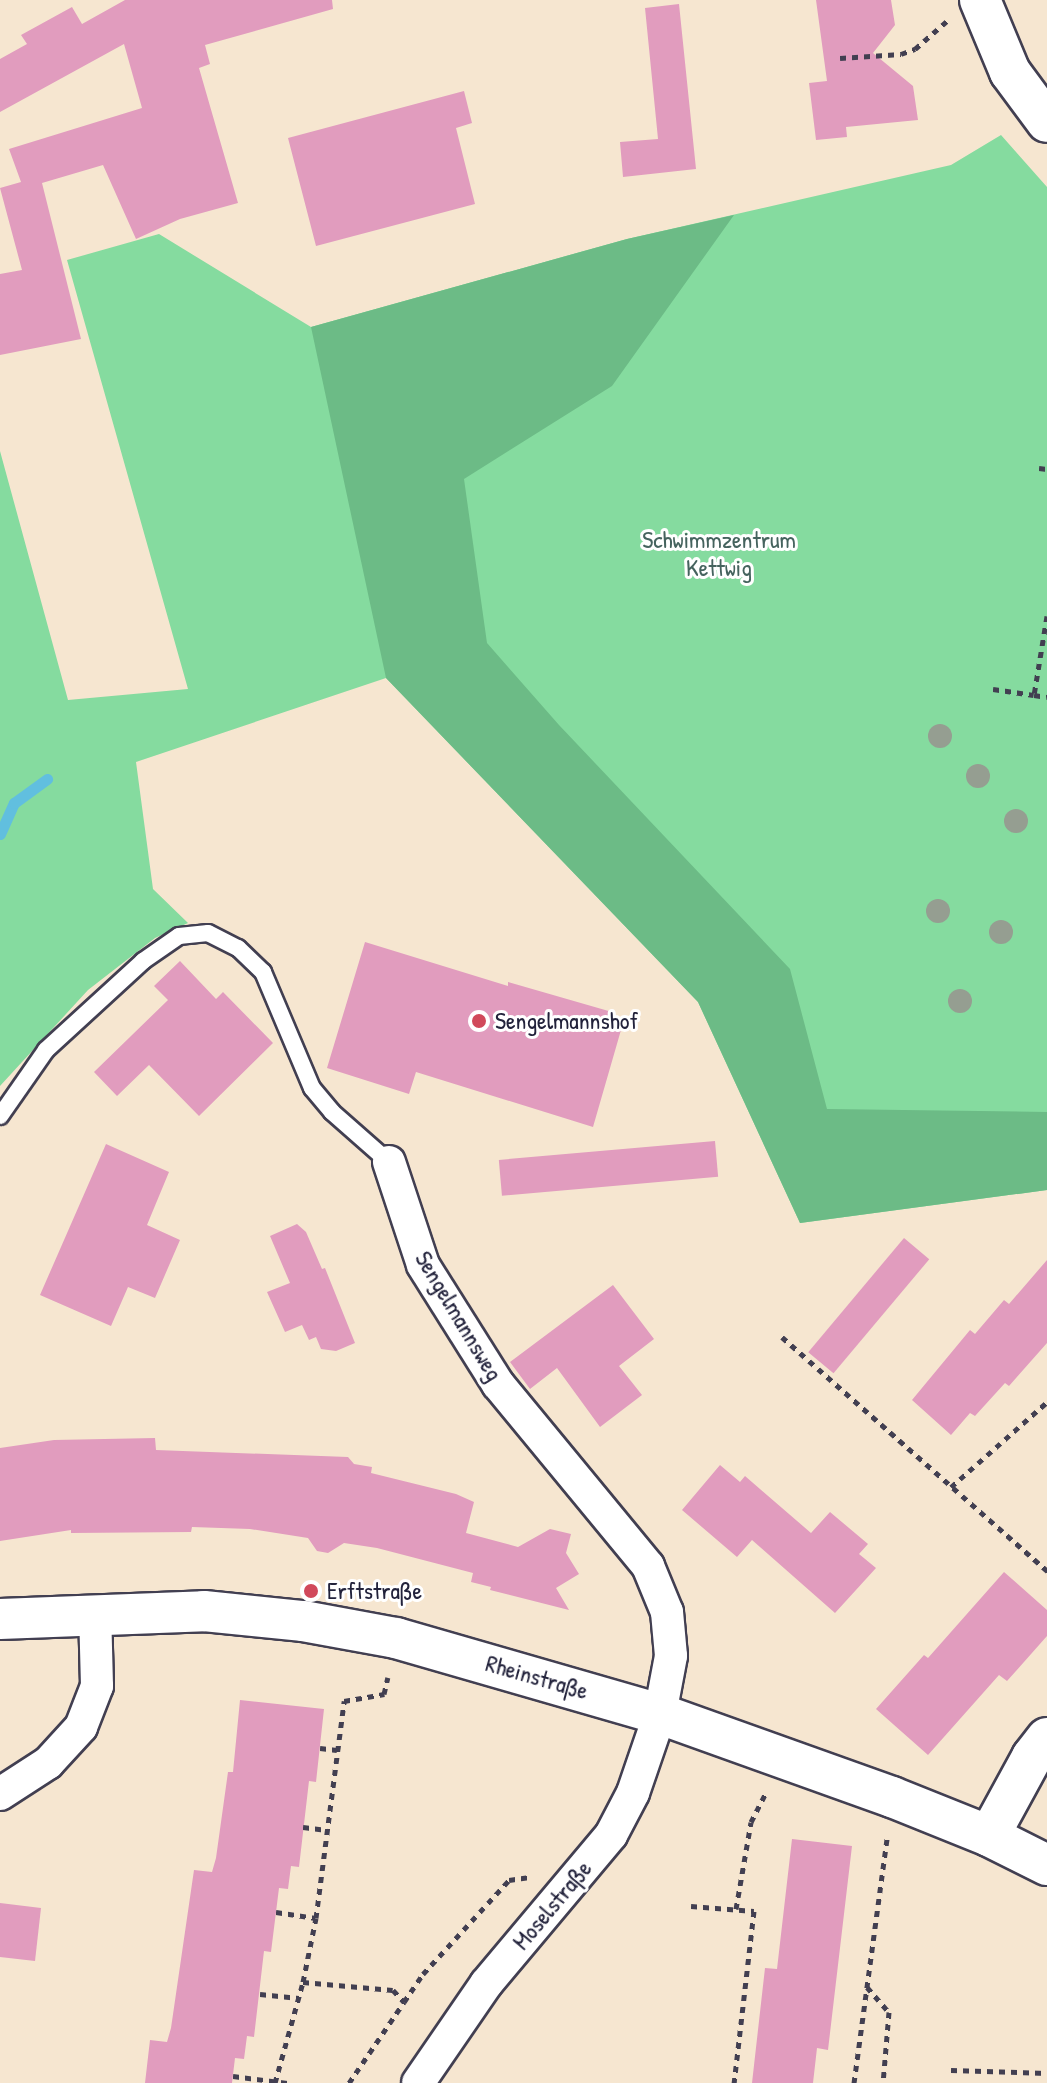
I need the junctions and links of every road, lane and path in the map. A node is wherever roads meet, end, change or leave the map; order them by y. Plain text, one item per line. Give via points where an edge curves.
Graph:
1 (982, 7) edge
2 (840, 58) dead end
3 (1047, 122) edge
4 (1039, 468) dead end
5 (1047, 469) edge
6 (1047, 616) edge
7 (993, 689) dead end
8 (1034, 695) junction
9 (1047, 697) edge
10 (0, 1116) edge
11 (389, 1162) joint
12 (782, 1337) dead end
13 (1047, 1402) edge
14 (951, 1487) junction
15 (1047, 1571) edge
16 (95, 1612) junction
17 (0, 1619) edge
18 (396, 1638) junction
19 (660, 1714) junction
20 (1047, 1738) edge
21 (320, 1748) dead end
22 (337, 1750) junction
23 (783, 1758) junction
24 (0, 1794) edge
25 (892, 1797) junction
26 (303, 1827) dead end
27 (327, 1830) junction
28 (989, 1836) junction
29 (1047, 1865) edge
30 (582, 1869) junction
31 (691, 1906) dead end
32 (736, 1909) junction
33 (276, 1912) dead end
34 (316, 1918) junction
35 (303, 1982) junction
36 (867, 1987) junction
37 (260, 1994) dead end
38 (299, 1998) junction
39 (404, 2002) junction
40 (951, 2070) dead end
41 (1047, 2073) edge
42 (233, 2076) dead end
43 (276, 2082) edge
44 (288, 2083) edge
45 (349, 2083) edge
46 (418, 2083) edge
47 (734, 2083) edge
48 (854, 2083) edge
49 (883, 2083) edge

1 - 2 path via 942,22 915,49
1 - 3 street via 1010,72
4 - 5 path
6 - 8 path
7 - 8 path
8 - 9 path
10 - 11 lane, Sengelmannsweg via 46,1050 143,961 179,936 208,933 238,948 263,972 312,1088
11 - 19 street, Sengelmannsweg via 423,1265 498,1384 648,1566 667,1612 671,1656
12 - 14 path
13 - 14 path
14 - 15 path
16 - 17 street, Rheinstraße
16 - 18 street, Rheinstraße via 204,1611
16 - 24 street via 97,1686 81,1727 48,1763
18 - 19 street, Rheinstraße
18 - 22 path via 384,1694 344,1701
19 - 23 street, Rheinstraße
19 - 30 street, Moselstraße via 633,1793 611,1835
20 - 28 street
21 - 22 path
22 - 27 path
23 - 25 street, Rheinstraße
23 - 32 path via 751,1822
25 - 28 street, Rheinstraße
25 - 36 path
26 - 27 path
27 - 34 path
28 - 29 street, Rheinstraße
30 - 39 path via 509,1880
30 - 46 street, Moselstraße via 486,1984
31 - 32 path
32 - 47 path via 754,1911
33 - 34 path
34 - 35 path
35 - 38 path
35 - 39 path via 393,1990
36 - 48 path
36 - 49 path via 889,2012
37 - 38 path
38 - 43 path
39 - 45 path
40 - 41 path
42 - 43 path
43 - 44 path

